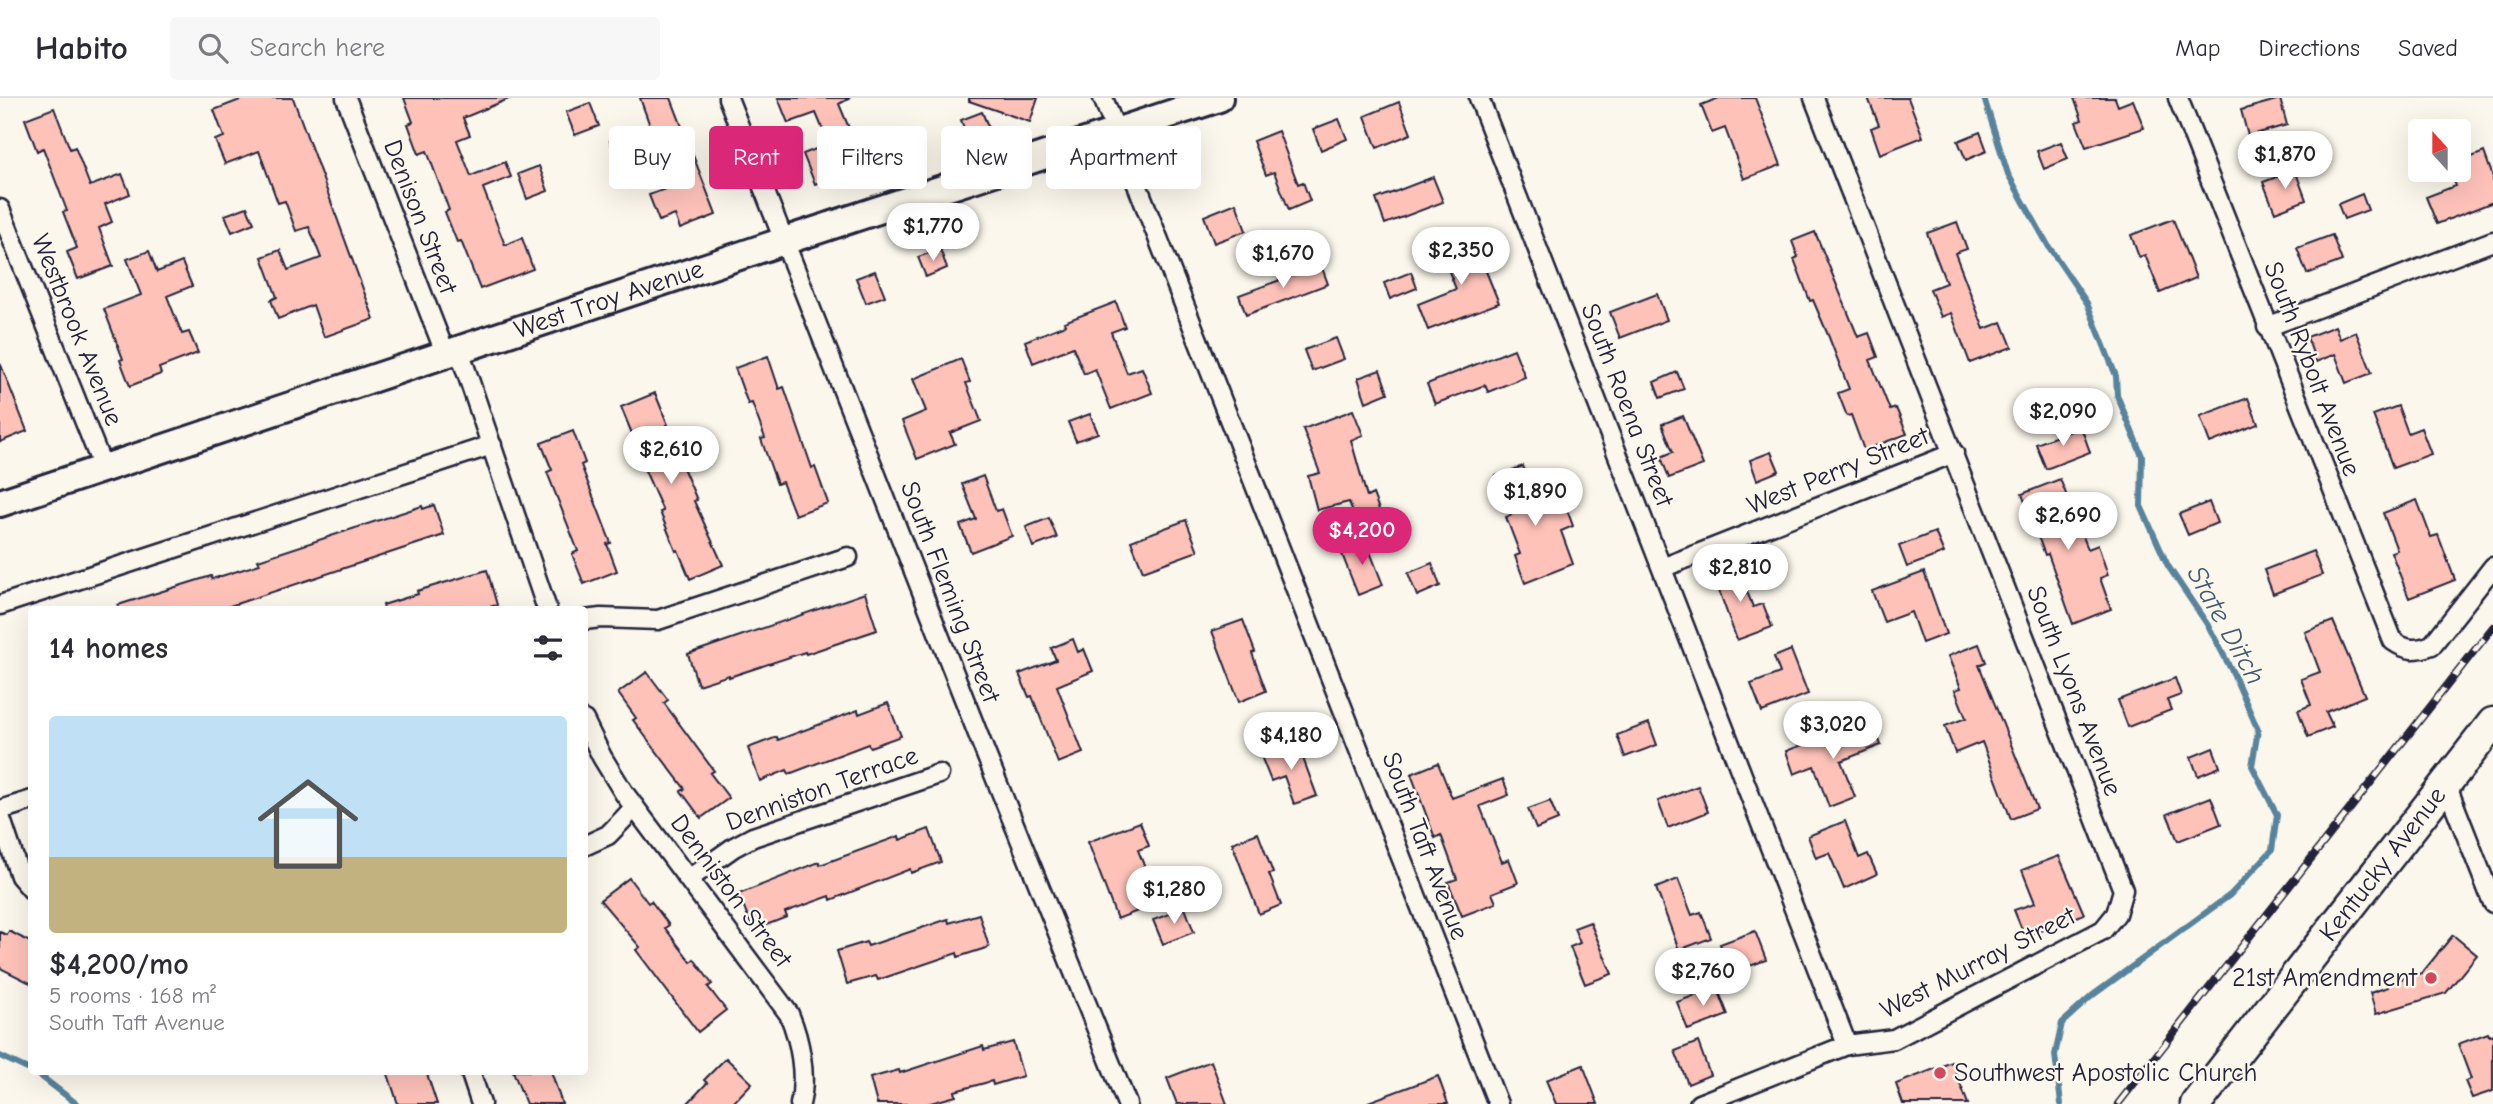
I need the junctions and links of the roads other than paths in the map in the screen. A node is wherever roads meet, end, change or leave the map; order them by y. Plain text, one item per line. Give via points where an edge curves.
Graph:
1 (346, 98) edge
2 (727, 98) edge
3 (1103, 98) edge
4 (1219, 98) edge
5 (1479, 98) edge
6 (1814, 98) edge
7 (2178, 98) edge
8 (1115, 126) edge
9 (1135, 126) edge
10 (1046, 155) edge
11 (1139, 189) edge
12 (0, 209) edge
13 (784, 241) junction
14 (2493, 242) edge
15 (2267, 327) junction
16 (453, 353) junction
17 (492, 445) junction
18 (1954, 453) junction
19 (104, 470) junction
20 (0, 503) edge
21 (848, 557) dead end
22 (2493, 567) edge
23 (1662, 568) junction
24 (0, 605) edge
25 (546, 606) edge
26 (588, 620) edge
27 (2493, 723) edge
28 (588, 728) edge
29 (939, 774) dead end
30 (2445, 784) junction
31 (28, 801) edge
32 (635, 807) junction
33 (0, 810) edge
34 (0, 816) edge
35 (588, 844) edge
36 (690, 878) junction
37 (28, 885) edge
38 (2493, 903) edge
39 (2116, 914) joint
40 (1847, 1045) junction
41 (471, 1075) edge
42 (2202, 1101) edge
43 (481, 1104) edge
44 (800, 1104) edge
45 (1127, 1104) edge
46 (1498, 1104) edge
47 (1699, 1104) edge

1 - 16 street, Denison Street
2 - 13 street, South Fleming Street
3 - 8 street, South Taft Avenue
4 - 9 street, West Troy Avenue
5 - 23 street, South Roena Street
6 - 18 street, South Lyons Avenue
7 - 15 street, South Rybolt Avenue
10 - 13 street, West Troy Avenue
11 - 46 street, South Taft Avenue
12 - 19 street, Westbrook Avenue
13 - 16 street, West Troy Avenue
13 - 45 street, South Fleming Street
14 - 15 street
15 - 22 street, South Rybolt Avenue via 2393,641 2409,650 2432,645
16 - 17 street
16 - 19 street, West Troy Avenue
17 - 24 street
17 - 25 street
18 - 23 street, West Perry Street
18 - 39 street, South Lyons Avenue via 2123,890
19 - 20 street, West Troy Avenue
21 - 26 street via 658,620
23 - 40 street, South Roena Street
27 - 30 main road, Kentucky Avenue
28 - 32 street, Denniston Street
29 - 36 street, Denniston Terrace via 753,837
30 - 38 street
30 - 42 main road, Kentucky Avenue
31 - 33 street
32 - 35 street via 608,835
32 - 36 street, Denniston Street
34 - 37 street via 20,876
36 - 44 street, Denniston Street via 789,1014 802,1072
39 - 40 street, West Murray Street via 2103,930 1894,1039
40 - 47 street, West Murray Street
41 - 43 street

